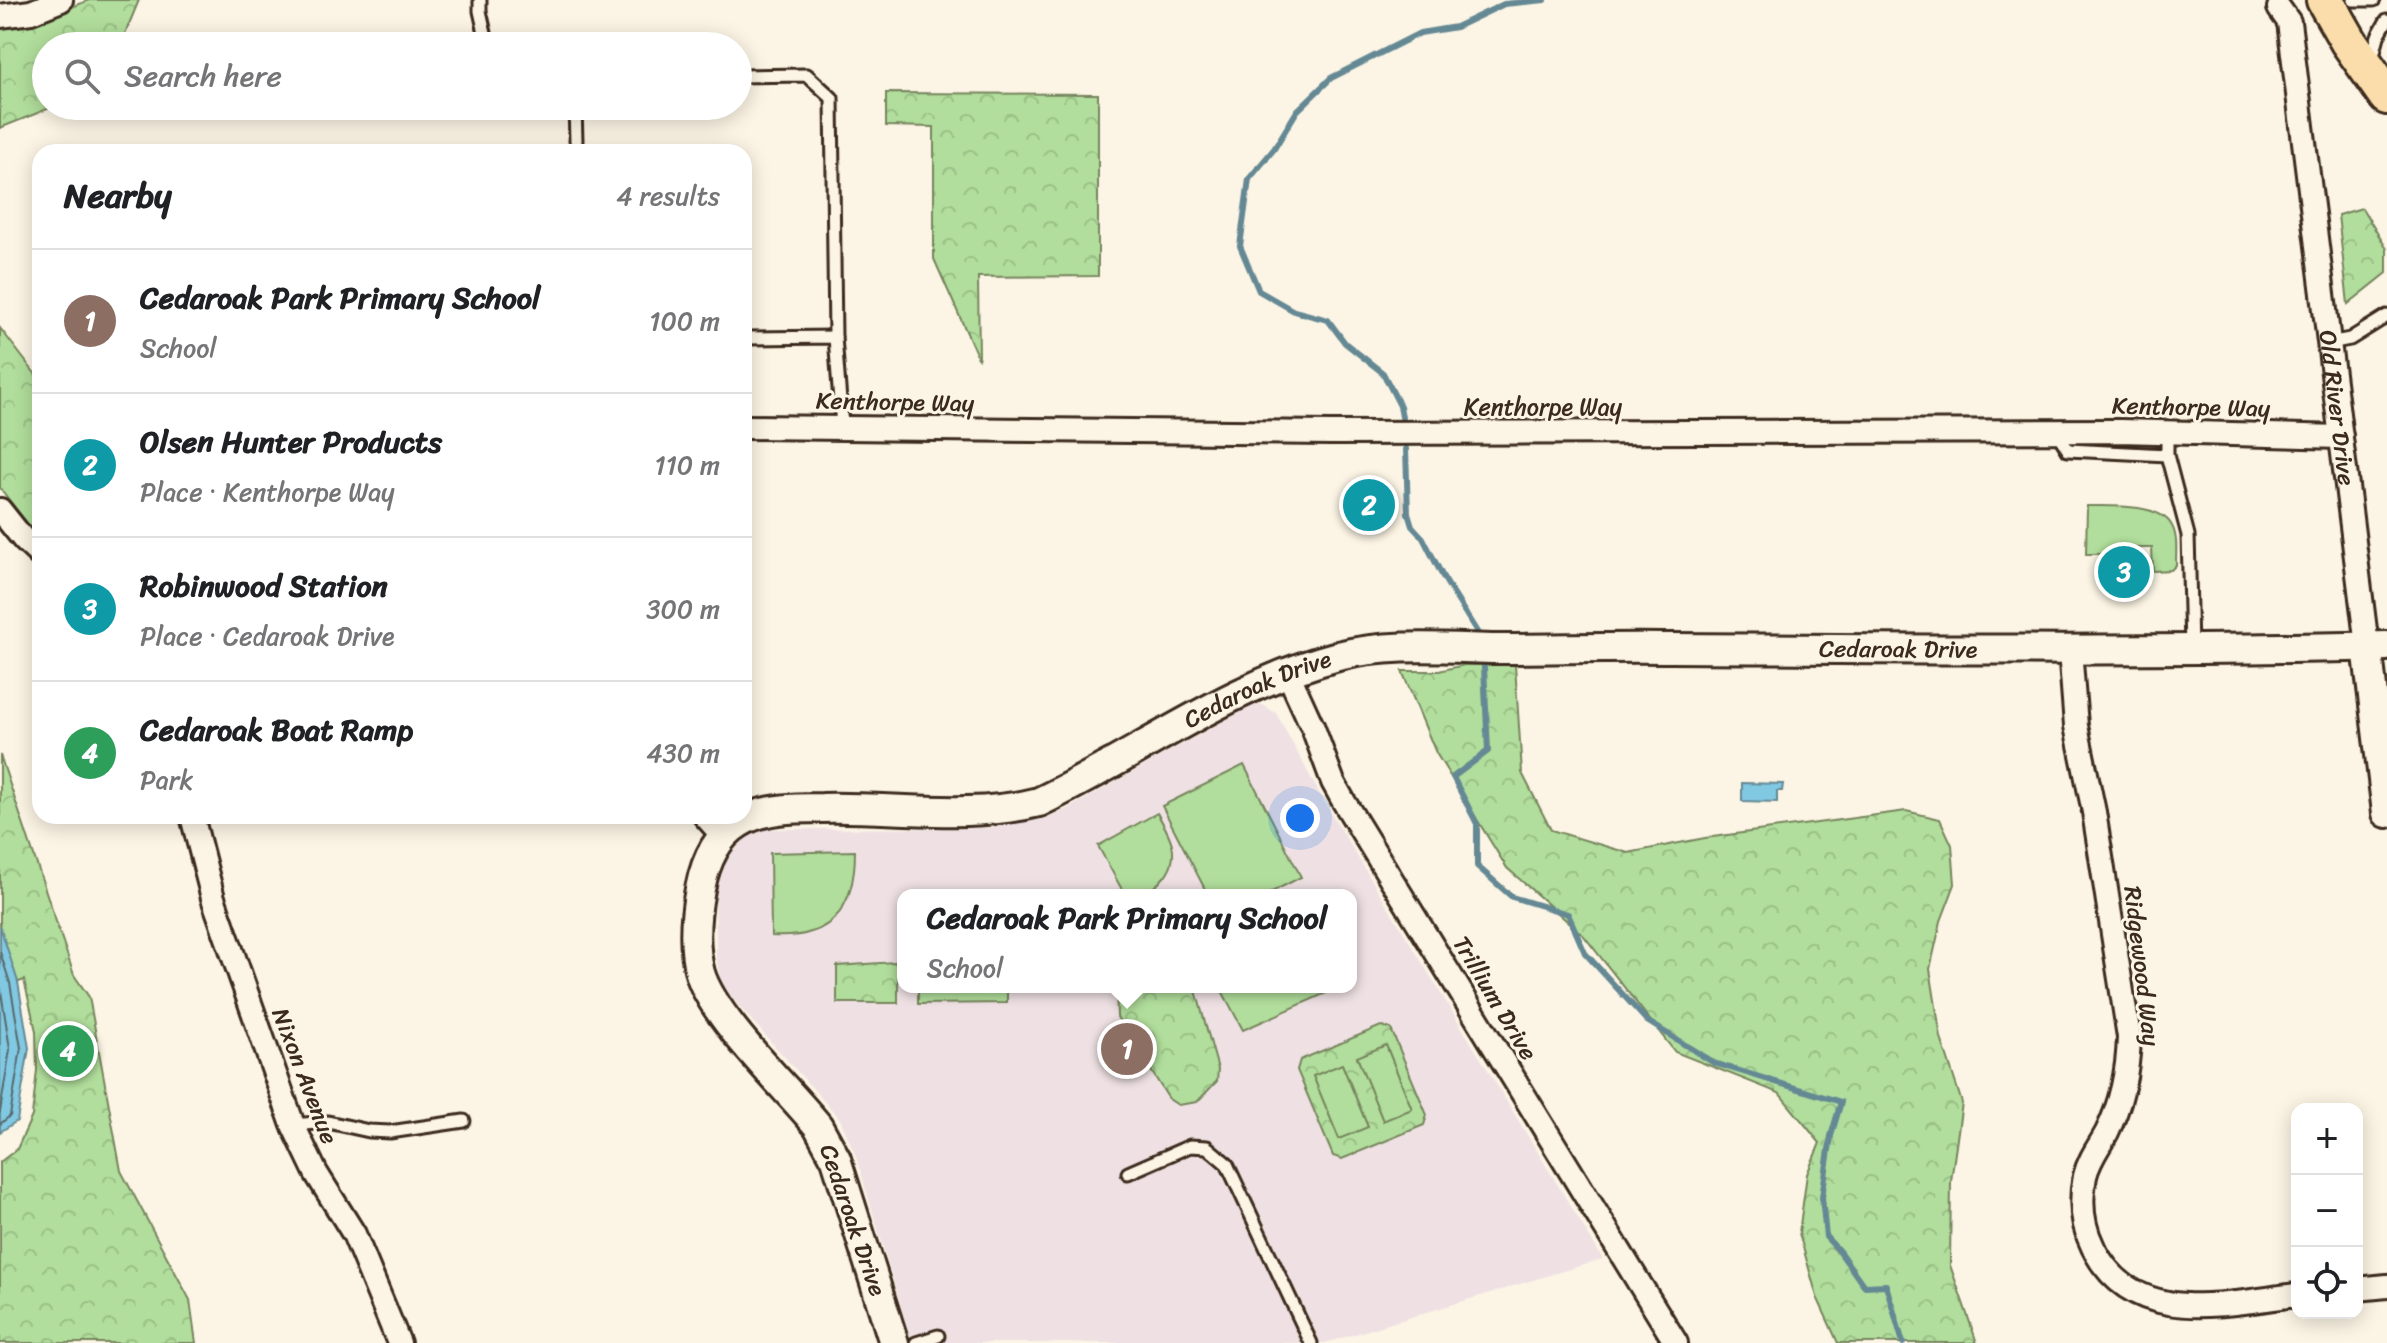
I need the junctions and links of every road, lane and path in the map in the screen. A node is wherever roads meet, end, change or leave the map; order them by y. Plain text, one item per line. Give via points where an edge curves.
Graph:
1 (61, 0) edge
2 (480, 0) edge
3 (2325, 0) edge
4 (2354, 0) edge
5 (2374, 0) edge
6 (2279, 8) dead end
7 (0, 16) edge
8 (2387, 20) edge
9 (485, 32) edge
10 (752, 76) edge
11 (2378, 84) edge
12 (575, 120) edge
13 (576, 141) dead end
14 (2387, 316) edge
15 (835, 337) junction
16 (752, 338) edge
17 (2329, 343) junction
18 (752, 427) edge
19 (842, 427) junction
20 (2056, 431) junction
21 (2167, 432) junction
22 (2341, 437) junction
23 (2167, 455) junction
24 (0, 510) edge
25 (32, 548) edge
26 (2377, 646) edge
27 (2191, 648) junction
28 (2070, 649) junction
29 (1287, 671) junction
30 (2387, 813) edge
31 (752, 817) edge
32 (194, 824) edge
33 (714, 826) edge
34 (464, 1121) dead end
35 (293, 1125) junction
36 (1128, 1173) dead end
37 (2387, 1286) edge
38 (2363, 1288) edge
39 (2291, 1296) edge
40 (938, 1336) dead end
41 (399, 1343) edge
42 (894, 1343) edge
43 (916, 1343) edge
44 (1311, 1343) edge
45 (1676, 1343) edge

1 - 7 street
2 - 9 lane
3 - 11 main road
4 - 5 lane
6 - 17 street, Old River Drive via 2289,22
8 - 11 lane via 2378,36
10 - 15 lane via 807,75 832,98
12 - 13 lane
14 - 17 lane via 2350,339
15 - 16 lane
15 - 19 lane
17 - 22 street, Old River Drive
18 - 19 street, Kenthorpe Way
19 - 20 street, Kenthorpe Way via 1331,433
20 - 21 street, Kenthorpe Way
20 - 23 lane via 2068,450
21 - 22 street, Kenthorpe Way
21 - 23 lane
22 - 26 street, Old River Drive
23 - 27 lane via 2188,535
24 - 25 street
26 - 27 street, Cedaroak Drive
26 - 30 street, Old River Drive
27 - 28 street, Cedaroak Drive
28 - 29 street, Cedaroak Drive via 1383,650
28 - 39 street, Ridgewood Way via 2076,726 2129,1037 2128,1068 2083,1189 2084,1224 2097,1256 2114,1276 2158,1302 2201,1306
29 - 31 street, Cedaroak Drive via 1212,706 1039,802 984,811 844,807
29 - 45 street, Trillium Drive via 1344,802
32 - 35 street, Nixon Avenue via 213,898
33 - 42 street, Cedaroak Drive via 714,847 699,893 700,973 718,1007 828,1141
34 - 35 lane via 390,1132 328,1122
35 - 41 street, Nixon Avenue via 354,1234
36 - 44 lane via 1190,1146 1207,1147 1227,1164
37 - 38 street
40 - 43 lane

